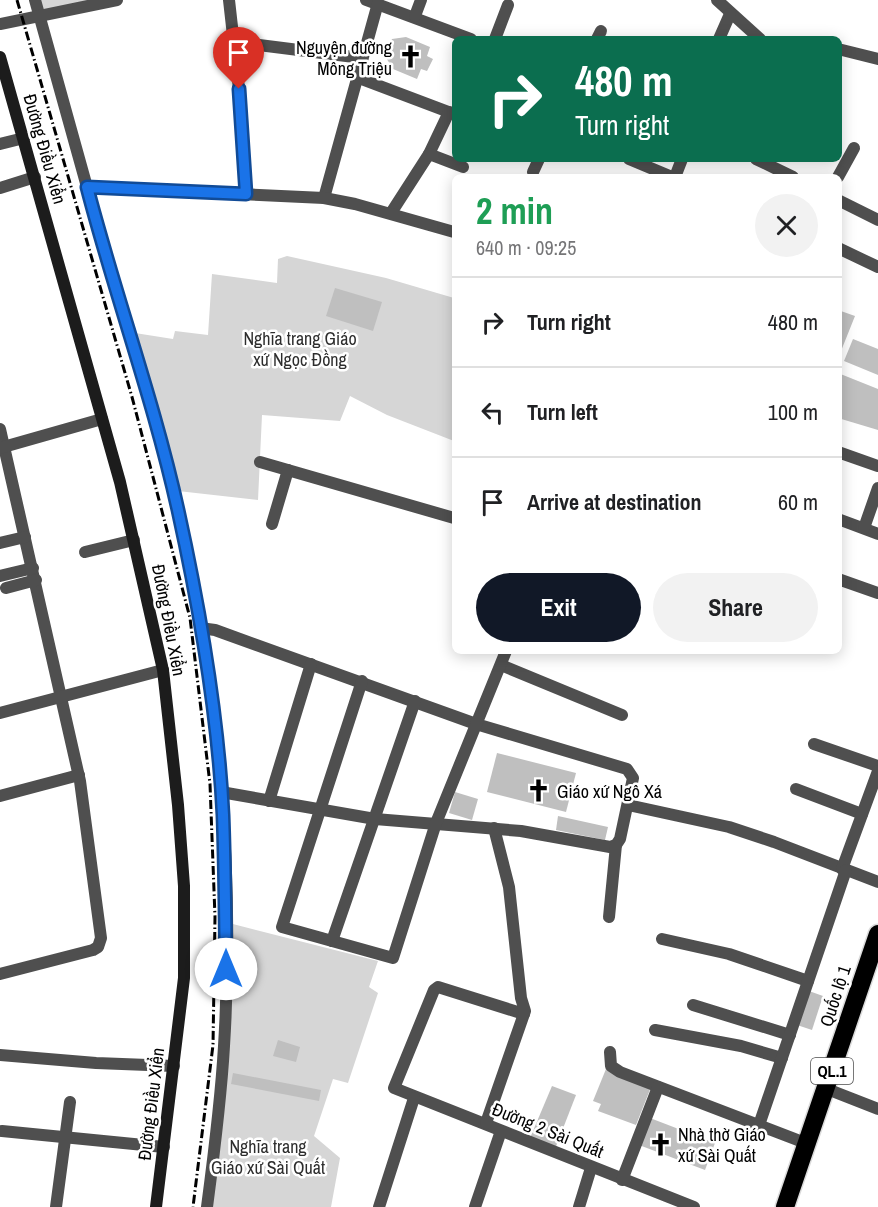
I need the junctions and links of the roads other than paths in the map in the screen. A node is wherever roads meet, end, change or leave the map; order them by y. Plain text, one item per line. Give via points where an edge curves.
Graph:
1 (35, 0) edge
2 (117, 0) edge
3 (229, 0) edge
4 (421, 0) edge
5 (717, 0) edge
6 (372, 2) edge
7 (508, 5) dead end
8 (730, 14) junction
9 (40, 15) junction
10 (415, 16) junction
11 (0, 24) edge
12 (464, 36) edge
13 (496, 36) edge
14 (720, 36) edge
15 (756, 36) edge
16 (235, 42) junction
17 (842, 50) edge
18 (0, 57) edge
19 (362, 58) junction
20 (878, 59) edge
21 (356, 77) junction
22 (452, 113) edge
23 (24, 138) junction
24 (0, 144) edge
25 (854, 148) dead end
26 (429, 154) junction
27 (538, 162) edge
28 (636, 162) edge
29 (762, 162) edge
30 (463, 167) dead end
31 (533, 172) dead end
32 (666, 174) edge
33 (787, 174) edge
34 (840, 174) edge
35 (35, 177) junction
36 (87, 187) junction
37 (0, 188) edge
38 (246, 194) junction
39 (324, 198) junction
40 (842, 202) edge
41 (391, 213) junction
42 (878, 220) edge
43 (452, 231) edge
44 (842, 250) edge
45 (878, 267) edge
46 (102, 419) junction
47 (0, 429) edge
48 (2, 447) edge
49 (842, 453) edge
50 (260, 462) dead end
51 (878, 466) edge
52 (288, 470) junction
53 (878, 488) edge
54 (452, 517) edge
55 (842, 520) edge
56 (272, 524) dead end
57 (864, 528) junction
58 (878, 534) edge
59 (25, 537) junction
60 (134, 540) junction
61 (0, 543) edge
62 (85, 552) dead end
63 (34, 574) junction
64 (0, 576) edge
65 (842, 580) edge
66 (6, 588) dead end
67 (878, 593) edge
68 (200, 628) junction
69 (505, 654) edge
70 (311, 664) junction
71 (501, 665) junction
72 (163, 670) junction
73 (362, 681) junction
74 (61, 695) junction
75 (415, 701) junction
76 (0, 713) edge
77 (622, 715) dead end
78 (476, 724) junction
79 (814, 744) dead end
80 (878, 766) edge
81 (878, 771) edge
82 (79, 775) junction
83 (796, 789) dead end
84 (221, 792) junction
85 (0, 796) edge
86 (269, 801) junction
87 (628, 805) junction
88 (320, 810) junction
89 (862, 814) junction
90 (375, 819) junction
91 (436, 823) junction
92 (494, 828) junction
93 (616, 845) junction
94 (844, 870) junction
95 (878, 882) edge
96 (609, 917) dead end
97 (878, 934) edge
98 (662, 939) dead end
99 (332, 941) junction
100 (0, 974) edge
101 (808, 981) junction
102 (693, 1005) dead end
103 (524, 1014) junction
104 (655, 1030) dead end
105 (790, 1035) junction
106 (610, 1052) dead end
107 (0, 1055) edge
108 (782, 1058) junction
109 (174, 1066) junction
110 (658, 1087) junction
111 (827, 1089) junction
112 (414, 1098) junction
113 (70, 1102) dead end
114 (878, 1109) edge
115 (486, 1124) junction
116 (759, 1125) junction
117 (2, 1131) dead end
118 (501, 1131) junction
119 (66, 1137) junction
120 (808, 1144) junction
121 (164, 1147) junction
122 (591, 1168) junction
123 (622, 1180) junction
124 (56, 1207) edge
125 (156, 1207) edge
126 (207, 1207) edge
127 (379, 1207) edge
128 (475, 1207) edge
129 (579, 1207) edge
130 (694, 1207) edge
131 (785, 1207) edge

1 - 9 street
2 - 9 street
3 - 16 street
4 - 10 street
5 - 8 street
6 - 10 street
6 - 19 street
7 - 13 street
8 - 14 street
8 - 15 street
9 - 11 street
9 - 36 street
10 - 12 street
16 - 19 street
16 - 38 street
17 - 20 street
18 - 23 street, Đường Điều Xiển
19 - 21 street
21 - 22 street
21 - 39 street
22 - 26 street
23 - 24 street
23 - 35 street, Đường Điều Xiển
25 - 34 street
26 - 30 street
26 - 41 street
27 - 31 street
28 - 32 street
29 - 33 street
35 - 37 street
35 - 46 street, Đường Điều Xiển
36 - 38 street
36 - 68 street via 177,508
38 - 39 street
39 - 41 street
40 - 42 street
41 - 43 street
44 - 45 street
46 - 48 street
46 - 60 street, Đường Điều Xiển
47 - 48 street
48 - 59 street
49 - 51 street
50 - 52 street
52 - 54 street
52 - 56 street
53 - 57 street
55 - 57 street
57 - 58 street
59 - 61 street
59 - 63 street
60 - 62 street
60 - 72 street, Đường Điều Xiển
63 - 64 street
63 - 66 street
63 - 74 street
65 - 67 street
68 - 70 street via 216,630
68 - 84 street
69 - 71 street
70 - 73 street
70 - 86 street
71 - 77 street
71 - 78 street
72 - 74 street
72 - 109 street, Đường Điều Xiển via 184,886 184,978
73 - 75 street
73 - 88 street
74 - 76 street
74 - 82 street
75 - 78 street
75 - 90 street
78 - 87 street via 627,769 633,778
78 - 91 street
79 - 80 street
81 - 89 street
82 - 85 street
82 - 100 street via 99,916 98,947
83 - 89 street
84 - 86 street
84 - 126 street via 224,1044
86 - 88 street
87 - 93 street
87 - 94 street via 729,827
88 - 90 street
88 - 99 street via 282,927
89 - 94 street
90 - 91 street
90 - 99 street
91 - 92 street
91 - 99 street via 393,958
92 - 93 street
92 - 103 street via 509,887
93 - 96 street
94 - 95 street
94 - 101 street
97 - 111 highway, Quốc lộ 1 / QL.1
98 - 101 street via 729,954
101 - 105 street
102 - 105 street
103 - 112 street, Đường 2 Sài Quất via 438,987 434,990 394,1088
103 - 115 street
104 - 108 street
105 - 108 street
106 - 110 street via 611,1066
107 - 109 street
108 - 116 street
109 - 121 street, Đường Điều Xiển
110 - 116 street
110 - 123 street
111 - 114 street
111 - 120 highway, Quốc lộ 1 / QL.1
112 - 115 street, Đường 2 Sài Quất
112 - 127 street
113 - 119 street
115 - 118 street, Đường 2 Sài Quất
116 - 120 street
117 - 119 street
118 - 122 street, Đường 2 Sài Quất
118 - 128 street
119 - 121 street
119 - 124 street
120 - 131 highway, Quốc lộ 1 / QL.1
121 - 125 street, Đường Điều Xiển
122 - 123 street, Đường 2 Sài Quất
122 - 129 street
123 - 130 street, Đường 2 Sài Quất

